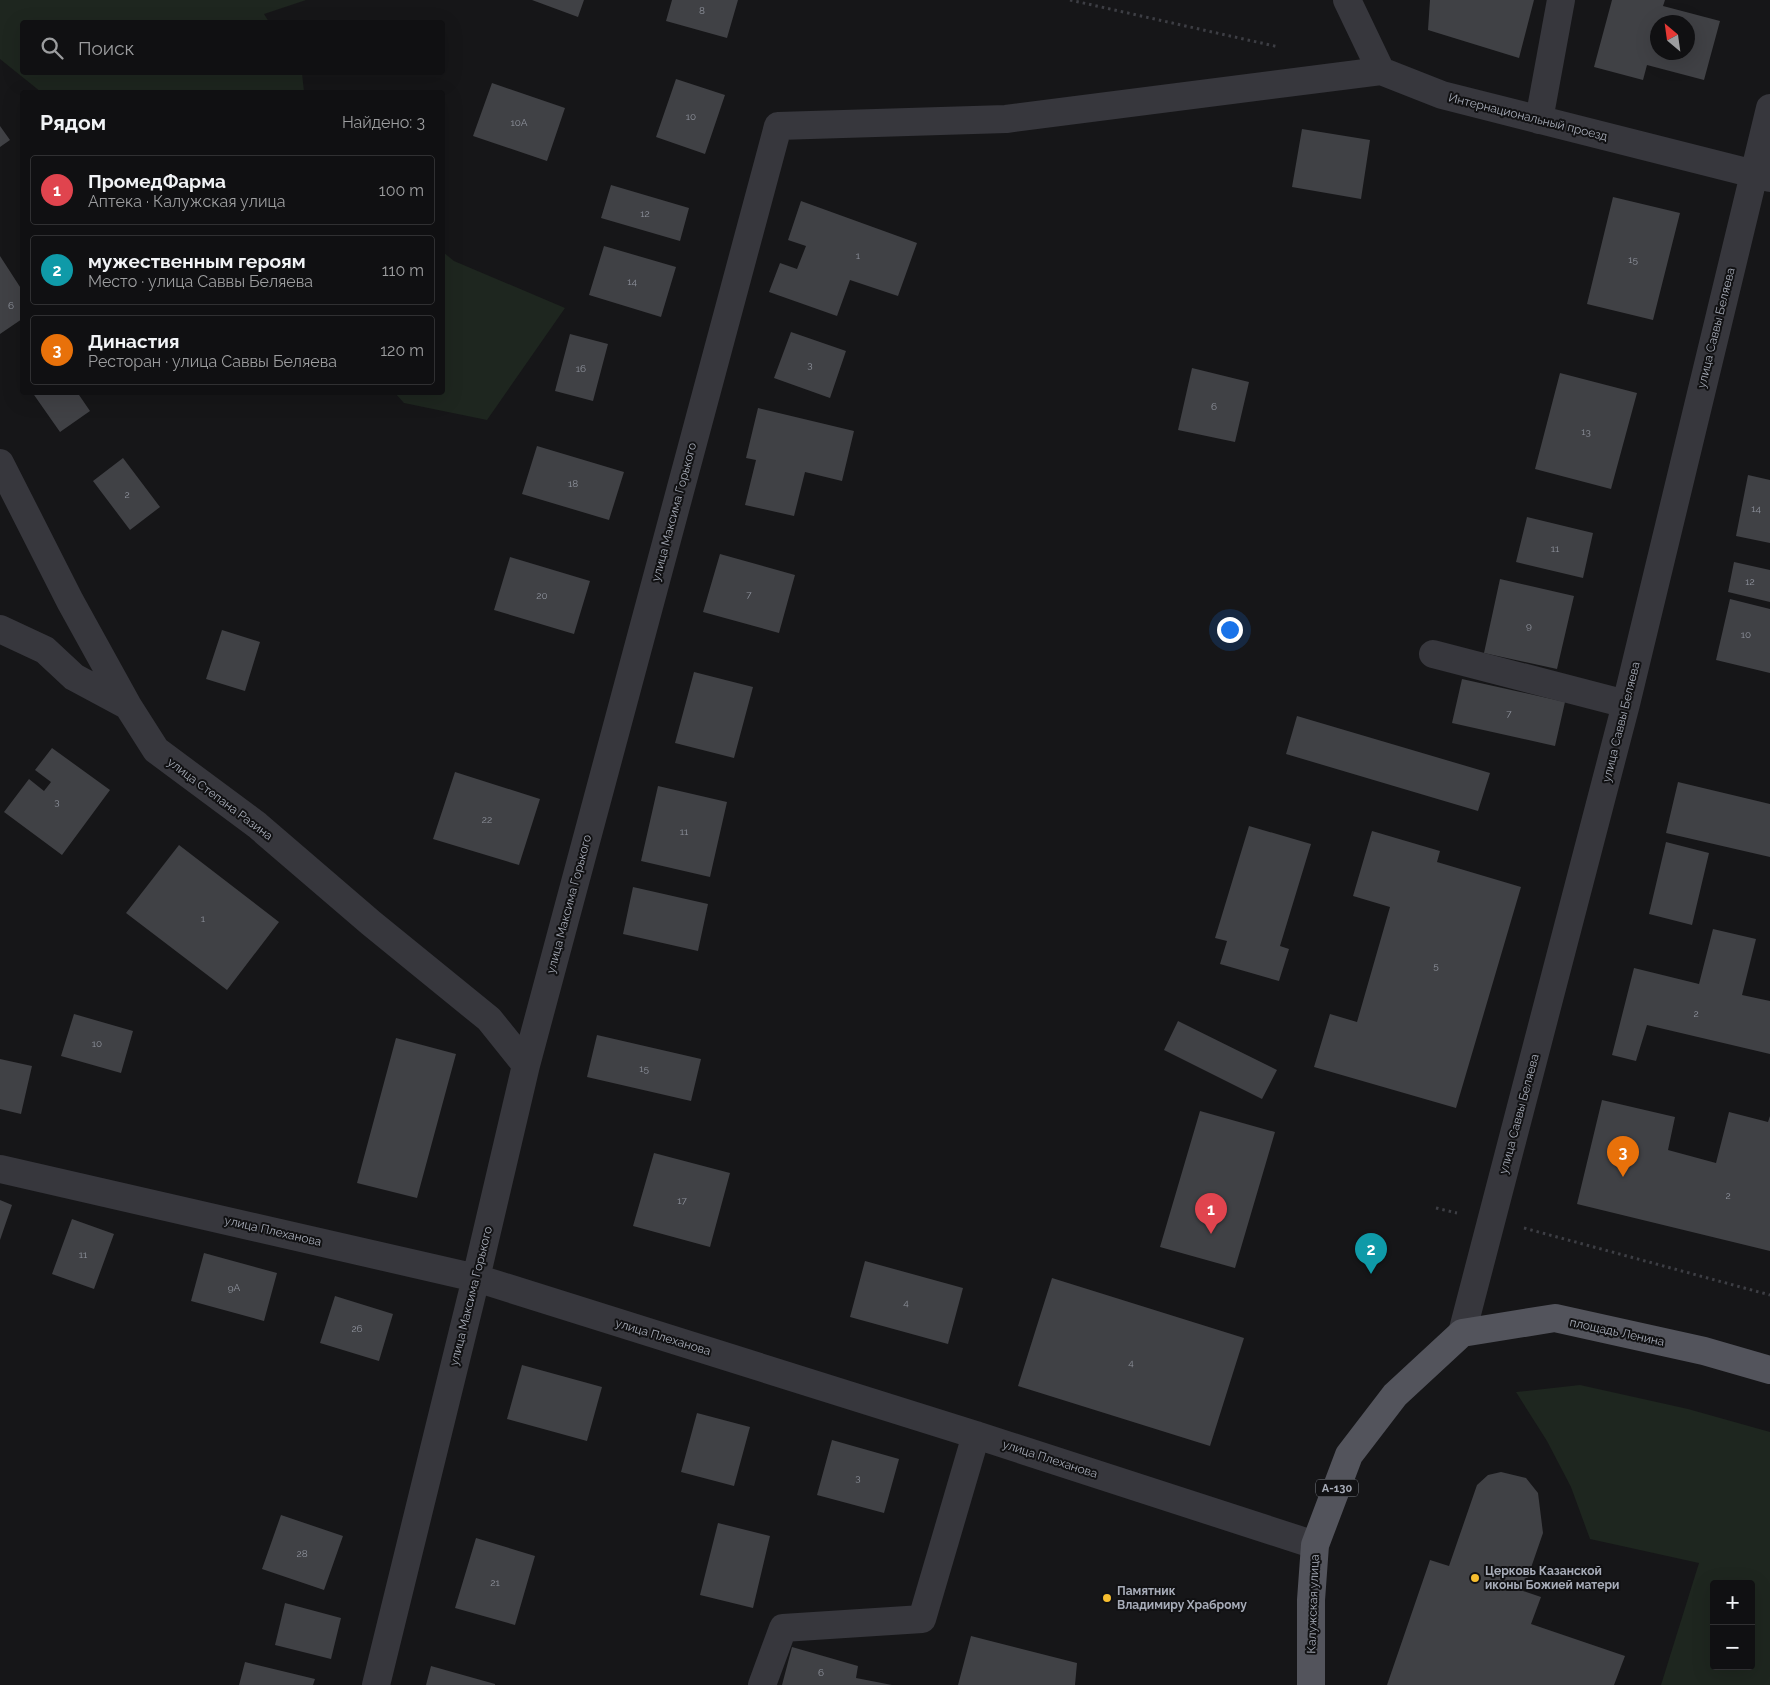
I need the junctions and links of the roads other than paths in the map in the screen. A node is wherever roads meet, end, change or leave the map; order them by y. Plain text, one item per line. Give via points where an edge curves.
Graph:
1 (1347, 0) edge
2 (1561, 0) edge
3 (1381, 71) junction
4 (1770, 108) edge
5 (1539, 120) junction
6 (1762, 176) edge
7 (0, 464) edge
8 (0, 629) edge
9 (1433, 654) dead end
10 (1626, 704) junction
11 (128, 706) junction
12 (526, 1065) junction
13 (0, 1169) edge
14 (476, 1278) junction
15 (1462, 1333) junction
16 (1770, 1370) edge
17 (976, 1434) junction
18 (1316, 1545) junction
19 (376, 1685) edge
20 (762, 1685) edge
21 (1311, 1685) edge

1 - 3 street
2 - 5 street
3 - 5 street, Интернациональный проезд via 1442,95
3 - 12 street, улица Максима Горького via 1006,119 778,126
4 - 6 street, улица Саввы Беляева
5 - 6 street, Интернациональный проезд
6 - 10 street, улица Саввы Беляева
7 - 11 street, улица Степана Разина
8 - 11 street via 46,650 74,677
9 - 10 street
10 - 15 street, улица Саввы Беляева
11 - 12 street, улица Степана Разина via 156,750 257,825 489,1019
12 - 14 street, улица Максима Горького
13 - 14 street, улица Плеханова
14 - 17 street, улица Плеханова
14 - 19 street, улица Максима Горького
15 - 16 main road, площадь Ленина via 1555,1318 1704,1351
15 - 18 main road, Калужская улица / А-130 via 1395,1395 1349,1455
17 - 18 street, улица Плеханова
17 - 20 street via 922,1619 783,1628
18 - 21 main road, Калужская улица / А-130 via 1311,1600

